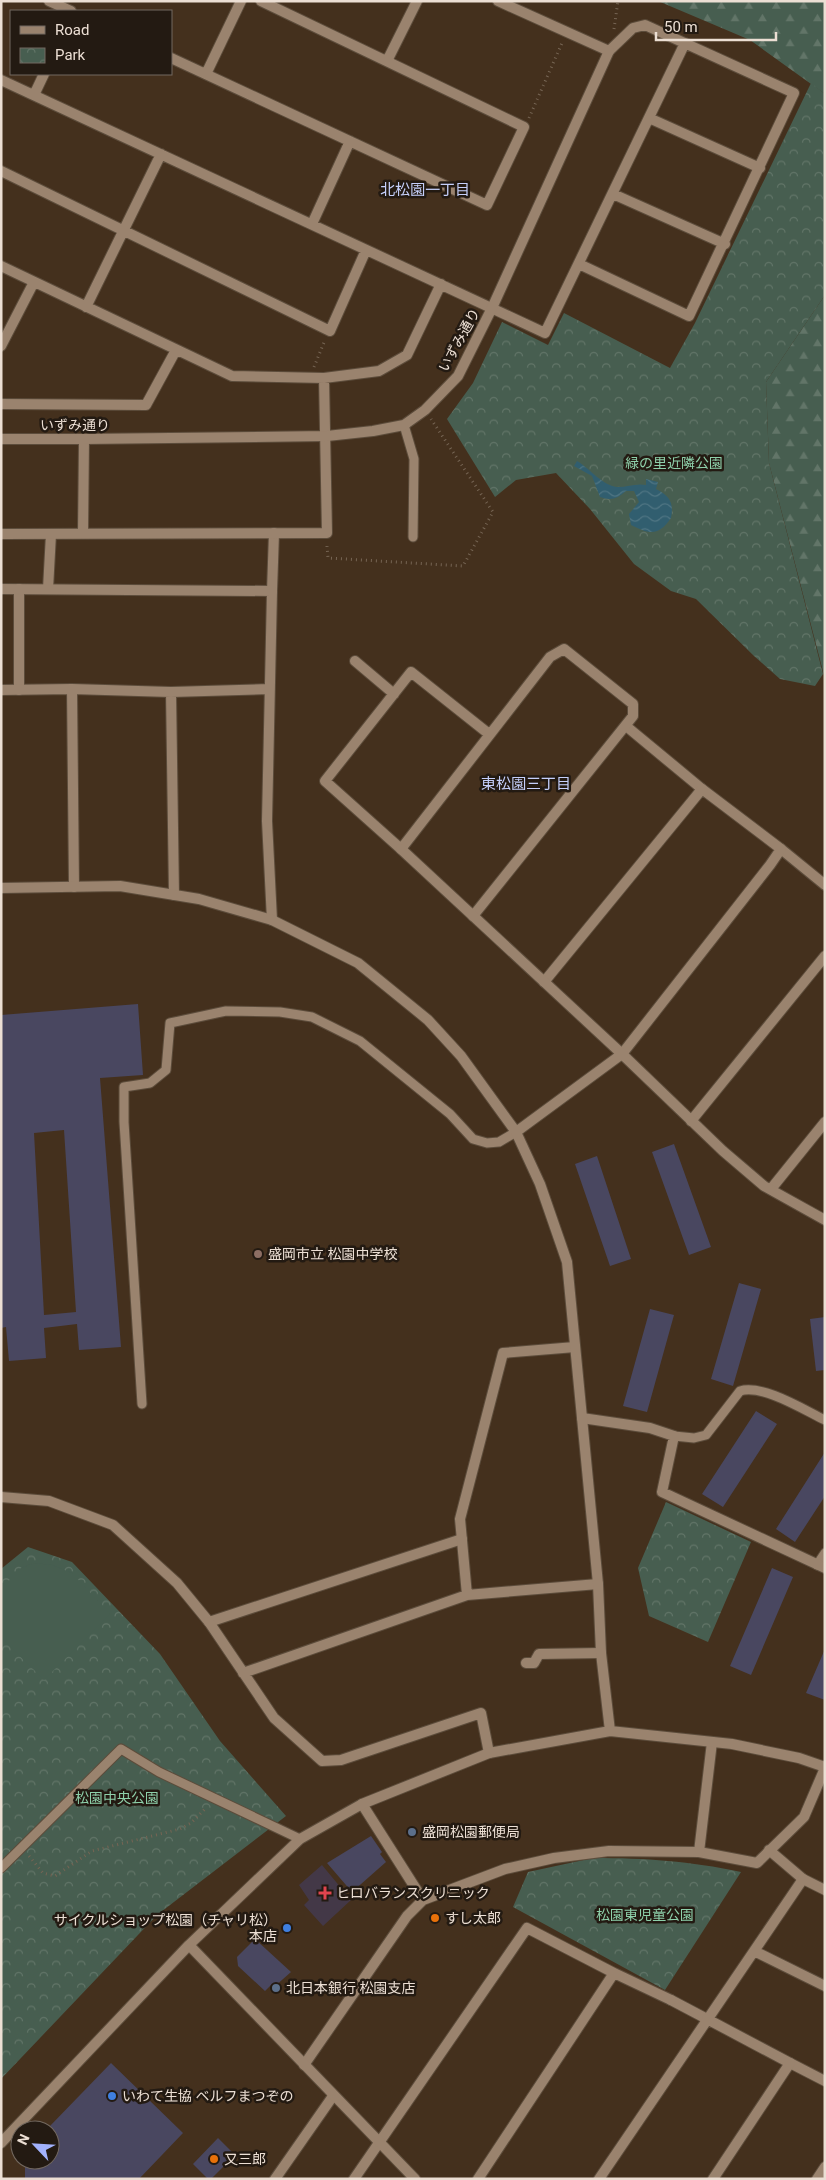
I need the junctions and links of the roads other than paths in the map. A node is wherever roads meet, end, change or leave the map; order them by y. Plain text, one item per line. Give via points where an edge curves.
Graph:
1 (49, 1) edge
2 (241, 1) edge
3 (261, 1) edge
4 (416, 1) edge
5 (498, 1) edge
6 (69, 10) edge
7 (685, 43) junction
8 (609, 51) junction
9 (172, 58) edge
10 (387, 62) junction
11 (206, 74) junction
12 (44, 75) edge
13 (1, 80) edge
14 (34, 95) junction
15 (649, 118) junction
16 (350, 141) junction
17 (161, 154) junction
18 (760, 168) junction
19 (1, 171) edge
20 (613, 194) junction
21 (312, 224) junction
22 (125, 229) junction
23 (725, 244) junction
24 (366, 250) junction
25 (579, 264) junction
26 (1, 266) edge
27 (34, 282) junction
28 (441, 284) junction
29 (86, 307) junction
30 (492, 308) junction
31 (1, 346) edge
32 (176, 350) junction
33 (324, 378) junction
34 (1, 404) edge
35 (404, 425) junction
36 (327, 436) junction
37 (1, 438) edge
38 (84, 440) junction
39 (274, 533) junction
40 (1, 534) edge
41 (51, 534) junction
42 (83, 534) junction
43 (413, 538) dead end
44 (1, 589) edge
45 (19, 589) junction
46 (48, 589) junction
47 (272, 591) junction
48 (355, 661) dead end
49 (72, 689) junction
50 (269, 689) junction
51 (1, 690) edge
52 (19, 690) junction
53 (171, 692) junction
54 (394, 694) junction
55 (626, 726) junction
56 (489, 734) junction
57 (702, 789) junction
58 (401, 849) junction
59 (780, 849) junction
60 (825, 885) edge
61 (74, 887) junction
62 (1, 888) edge
63 (174, 895) junction
64 (473, 916) junction
65 (272, 920) junction
66 (825, 956) edge
67 (544, 982) junction
68 (622, 1054) junction
69 (691, 1121) junction
70 (825, 1122) edge
71 (516, 1132) junction
72 (771, 1190) junction
73 (825, 1220) edge
74 (575, 1347) junction
75 (142, 1404) dead end
76 (582, 1418) junction
77 (825, 1420) edge
78 (674, 1436) junction
79 (1, 1497) edge
80 (462, 1539) junction
81 (825, 1553) edge
82 (821, 1566) edge
83 (598, 1584) junction
84 (467, 1595) junction
85 (209, 1622) junction
86 (602, 1653) junction
87 (526, 1663) dead end
88 (243, 1673) junction
89 (610, 1731) junction
90 (712, 1742) junction
91 (489, 1753) junction
92 (825, 1768) edge
93 (362, 1804) junction
94 (300, 1839) junction
95 (769, 1850) junction
96 (699, 1852) junction
97 (1, 1868) edge
98 (803, 1879) junction
99 (825, 1890) edge
100 (423, 1900) junction
101 (189, 1945) junction
102 (754, 1951) junction
103 (614, 1973) junction
104 (825, 1986) edge
105 (708, 2019) junction
106 (790, 2063) junction
107 (304, 2065) junction
108 (825, 2081) edge
109 (333, 2096) junction
110 (378, 2142) junction
111 (1, 2143) edge
112 (825, 2167) edge
113 (274, 2179) edge
114 (354, 2179) edge
115 (415, 2179) edge
116 (478, 2179) edge
117 (598, 2179) edge
118 (713, 2179) edge
119 (817, 2179) edge

1 - 6 street
2 - 11 street
3 - 10 street
4 - 10 street
5 - 8 street
7 - 8 street via 646,25 633,28
7 - 15 street
7 - 18 street via 794,93
8 - 30 street, いずみ通り
9 - 11 street
10 - 16 street via 524,127 487,205
11 - 16 street
12 - 14 street
13 - 14 street
14 - 17 street
15 - 18 street
15 - 20 street
16 - 21 street
17 - 21 street
17 - 22 street
18 - 23 street
19 - 22 street
20 - 23 street
20 - 25 street
21 - 24 street
22 - 24 street via 330,331
22 - 29 street
23 - 25 street via 689,316
24 - 28 street
25 - 30 street via 545,334
26 - 27 street
27 - 29 street
27 - 31 street
28 - 30 street
28 - 33 street via 407,355 379,371
29 - 32 street
30 - 35 street, いずみ通り via 458,376 425,410
32 - 33 street via 232,376
32 - 34 street via 146,405
33 - 36 street
35 - 36 street, いずみ通り
35 - 43 lane via 414,459
36 - 38 street, いずみ通り
36 - 39 street via 327,533
37 - 38 street, いずみ通り
38 - 42 street
39 - 42 street
39 - 47 street
40 - 41 street
41 - 42 street
41 - 46 street
44 - 45 street
45 - 46 street
45 - 52 street
46 - 47 street
47 - 50 street
48 - 54 street
49 - 52 street
49 - 53 street
49 - 61 street
50 - 53 street
50 - 65 street via 267,821
51 - 52 street
53 - 63 street
54 - 56 street via 411,672
54 - 58 street via 326,781
55 - 56 street via 633,716 633,704 564,649 550,657
55 - 57 street
55 - 64 street
56 - 58 street
57 - 59 street
57 - 67 street
58 - 64 street
59 - 60 street
59 - 68 street
61 - 62 street
61 - 63 street via 120,886
63 - 65 street via 230,906
64 - 67 street
65 - 71 street via 358,963 428,1020 461,1056
66 - 69 street
67 - 68 street
68 - 69 street
68 - 71 street
69 - 72 street via 723,1152
70 - 72 street
71 - 74 street via 540,1184 567,1262
71 - 75 lane via 499,1142 473,1140 450,1114 360,1041 312,1017 280,1012 226,1011 170,1023 166,1070 150,1083 124,1087
72 - 73 street
74 - 76 street
74 - 80 street via 503,1353 460,1518
76 - 78 street via 650,1428
76 - 83 street
77 - 78 lane via 764,1392 748,1389 740,1391 706,1435 694,1438
78 - 82 street via 662,1492
79 - 85 street via 49,1501 113,1525 177,1583
80 - 84 street
80 - 85 street
81 - 82 lane
83 - 84 street
83 - 86 street
84 - 88 street
85 - 88 street
86 - 87 street via 539,1654 534,1663
86 - 89 street
88 - 91 street via 274,1718 322,1761 340,1760 481,1713
89 - 90 street
89 - 91 street
90 - 92 street via 799,1758
90 - 96 street
91 - 93 street
92 - 95 street via 804,1817
93 - 94 street
93 - 100 street
94 - 97 lane via 159,1772 121,1749
94 - 101 street
95 - 96 street via 757,1863
95 - 98 street
96 - 100 street via 609,1851 554,1858 505,1869
98 - 99 street
98 - 102 street
100 - 107 street via 407,1916
101 - 107 street
101 - 111 street
102 - 104 street
102 - 105 street
103 - 105 street
103 - 110 street via 527,1928
103 - 116 street
105 - 106 street
105 - 117 street
106 - 108 street
106 - 118 street
107 - 109 street
109 - 110 street
109 - 113 street
110 - 114 street
110 - 115 street
112 - 119 street

